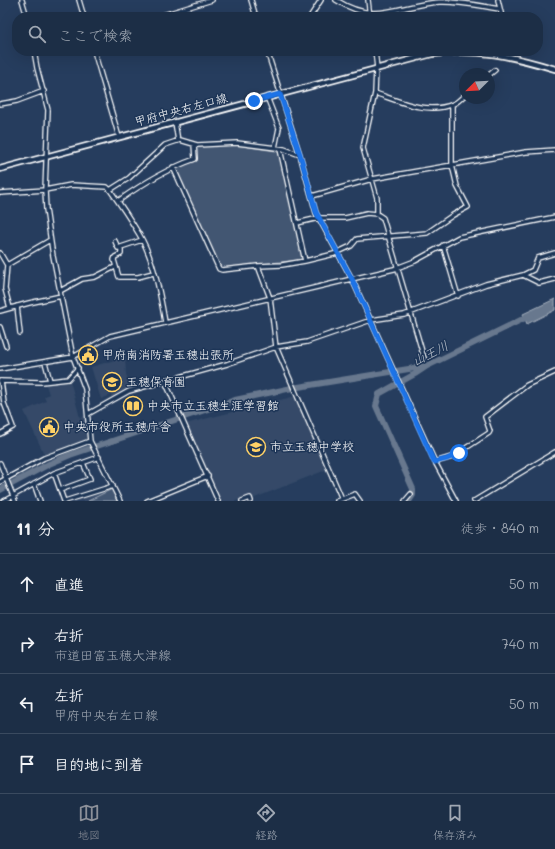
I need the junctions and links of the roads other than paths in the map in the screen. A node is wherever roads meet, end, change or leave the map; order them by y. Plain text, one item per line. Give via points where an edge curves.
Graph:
1 (22, 0) edge
2 (79, 0) edge
3 (212, 0) edge
4 (251, 0) edge
5 (321, 0) edge
6 (336, 0) edge
7 (368, 0) edge
8 (498, 0) edge
9 (500, 9) junction
10 (26, 12) edge
11 (83, 12) edge
12 (172, 12) edge
13 (255, 12) edge
14 (313, 12) edge
15 (362, 12) edge
16 (370, 12) edge
17 (392, 12) edge
18 (501, 12) edge
19 (35, 56) edge
20 (95, 56) edge
21 (269, 56) edge
22 (376, 56) edge
23 (422, 56) edge
24 (513, 56) edge
25 (377, 68) junction
26 (555, 69) edge
27 (44, 91) junction
28 (375, 93) junction
29 (280, 94) junction
30 (267, 97) junction
31 (459, 100) edge
32 (0, 104) edge
33 (452, 105) junction
34 (175, 122) junction
35 (119, 137) junction
36 (178, 140) junction
37 (194, 144) junction
38 (275, 148) junction
39 (280, 149) junction
40 (555, 150) edge
41 (300, 154) junction
42 (47, 157) junction
43 (452, 165) junction
44 (173, 167) junction
45 (0, 169) edge
46 (372, 179) junction
47 (45, 190) junction
48 (110, 190) junction
49 (0, 192) edge
50 (312, 196) junction
51 (118, 201) junction
52 (378, 214) junction
53 (555, 216) edge
54 (319, 218) junction
55 (297, 223) junction
56 (387, 235) junction
57 (50, 240) junction
58 (142, 240) junction
59 (115, 241) dead end
60 (443, 245) junction
61 (120, 247) junction
62 (337, 253) junction
63 (555, 253) edge
64 (0, 254) edge
65 (305, 261) junction
66 (7, 265) junction
67 (258, 266) junction
68 (115, 267) junction
69 (398, 268) junction
70 (153, 273) junction
71 (523, 275) junction
72 (352, 279) junction
73 (555, 279) edge
74 (60, 291) junction
75 (61, 296) junction
76 (458, 296) junction
77 (270, 298) junction
78 (17, 306) junction
79 (10, 308) junction
80 (0, 311) edge
81 (410, 313) junction
82 (371, 320) junction
83 (165, 322) junction
84 (0, 327) edge
85 (20, 333) dead end
86 (6, 346) dead end
87 (276, 347) junction
88 (73, 356) junction
89 (424, 358) dead end
90 (46, 362) junction
91 (78, 368) junction
92 (0, 369) edge
93 (555, 372) edge
94 (1, 381) edge
95 (165, 381) junction
96 (50, 382) junction
97 (88, 414) junction
98 (0, 434) edge
99 (90, 441) junction
100 (555, 452) edge
101 (99, 456) junction
102 (83, 462) junction
103 (434, 462) junction
104 (0, 463) edge
105 (54, 473) junction
106 (208, 476) junction
107 (6, 479) junction
108 (0, 482) edge
109 (34, 484) junction
110 (113, 486) junction
111 (60, 490) junction
112 (411, 494) dead end
113 (13, 496) junction
114 (342, 499) junction
115 (4, 501) edge
116 (15, 501) edge
117 (40, 501) edge
118 (65, 501) edge
119 (120, 501) edge
120 (147, 501) edge
121 (218, 501) edge
122 (242, 501) edge
123 (251, 501) edge
124 (337, 501) edge
125 (360, 501) edge
126 (405, 501) edge
127 (456, 501) edge
128 (474, 501) edge

1 - 10 street
2 - 11 street
3 - 12 street
4 - 13 street
5 - 14 street
6 - 15 street
7 - 16 street
8 - 9 street
9 - 17 street via 441,2
9 - 18 street
19 - 27 street
20 - 35 street
21 - 29 street
22 - 25 street
23 - 25 main road, 甲府中央右左口線
24 - 26 main road, 甲府中央右左口線
25 - 28 street
25 - 29 main road, 甲府中央右左口線
27 - 32 street
27 - 42 street via 48,110
28 - 33 street via 420,107
28 - 46 street via 363,142 364,155
29 - 30 main road, 甲府中央右左口線
29 - 41 street
30 - 34 main road, 甲府中央右左口線
30 - 38 street via 279,128
31 - 33 street
33 - 43 street
34 - 35 main road, 甲府中央右左口線
34 - 36 street
35 - 42 main road, 甲府中央右左口線
36 - 37 street
36 - 48 street via 165,145 129,178
37 - 38 street via 237,143
37 - 44 street via 195,160
38 - 39 street
39 - 41 street
39 - 55 street
40 - 43 street via 526,152
41 - 50 street
42 - 45 main road, 甲府中央右左口線
42 - 47 street
43 - 46 street
43 - 56 street via 457,186 468,207 430,232
44 - 51 street
44 - 67 street via 219,269
46 - 50 street
46 - 52 street
47 - 48 street via 70,185
47 - 49 street
47 - 57 street
48 - 51 street
50 - 54 street
51 - 58 street
52 - 54 street
52 - 56 street via 383,218
53 - 60 street via 467,235
54 - 55 street
54 - 62 street
55 - 65 street
56 - 62 street via 357,239 351,246
56 - 69 street
57 - 66 street
57 - 74 street
58 - 61 street
58 - 70 street
59 - 61 street via 118,248
60 - 69 street
60 - 76 street
61 - 68 street via 121,254 114,260
62 - 65 street
62 - 72 street
63 - 71 street via 538,258 533,270
64 - 66 street
65 - 67 street
66 - 79 street via 5,289
67 - 77 street
68 - 70 street via 119,277 138,277
68 - 74 street via 82,279
69 - 72 street
69 - 81 street
70 - 83 street
71 - 73 street via 539,283
71 - 76 street via 486,284
72 - 77 street
72 - 82 street
74 - 75 street
75 - 78 street
75 - 88 street
76 - 81 street
77 - 83 street
77 - 87 street
78 - 79 street
78 - 85 street
79 - 80 street
81 - 82 street
81 - 89 street
82 - 87 street via 307,342
82 - 103 street
83 - 88 street via 110,336
84 - 86 street
87 - 95 street
87 - 114 street
88 - 90 street
88 - 91 street
90 - 92 street
90 - 96 street
91 - 96 street via 68,379
91 - 97 street via 85,389
93 - 103 street via 527,385 485,418 489,433 452,457
94 - 96 street
94 - 98 street via 4,403 13,427
95 - 97 street via 129,391
95 - 106 street
97 - 99 street
99 - 101 street
99 - 107 street via 44,458
100 - 128 street
101 - 102 street
101 - 110 street
102 - 105 street
102 - 111 street via 90,479
103 - 127 street
104 - 107 street
105 - 109 street
105 - 111 street
106 - 120 street
106 - 121 street
107 - 108 street
107 - 113 street
109 - 113 street
109 - 117 street
110 - 118 street
110 - 119 street
111 - 118 street
112 - 126 street
113 - 115 street
113 - 116 street
114 - 124 street
114 - 125 street via 355,494
122 - 123 street via 250,498

